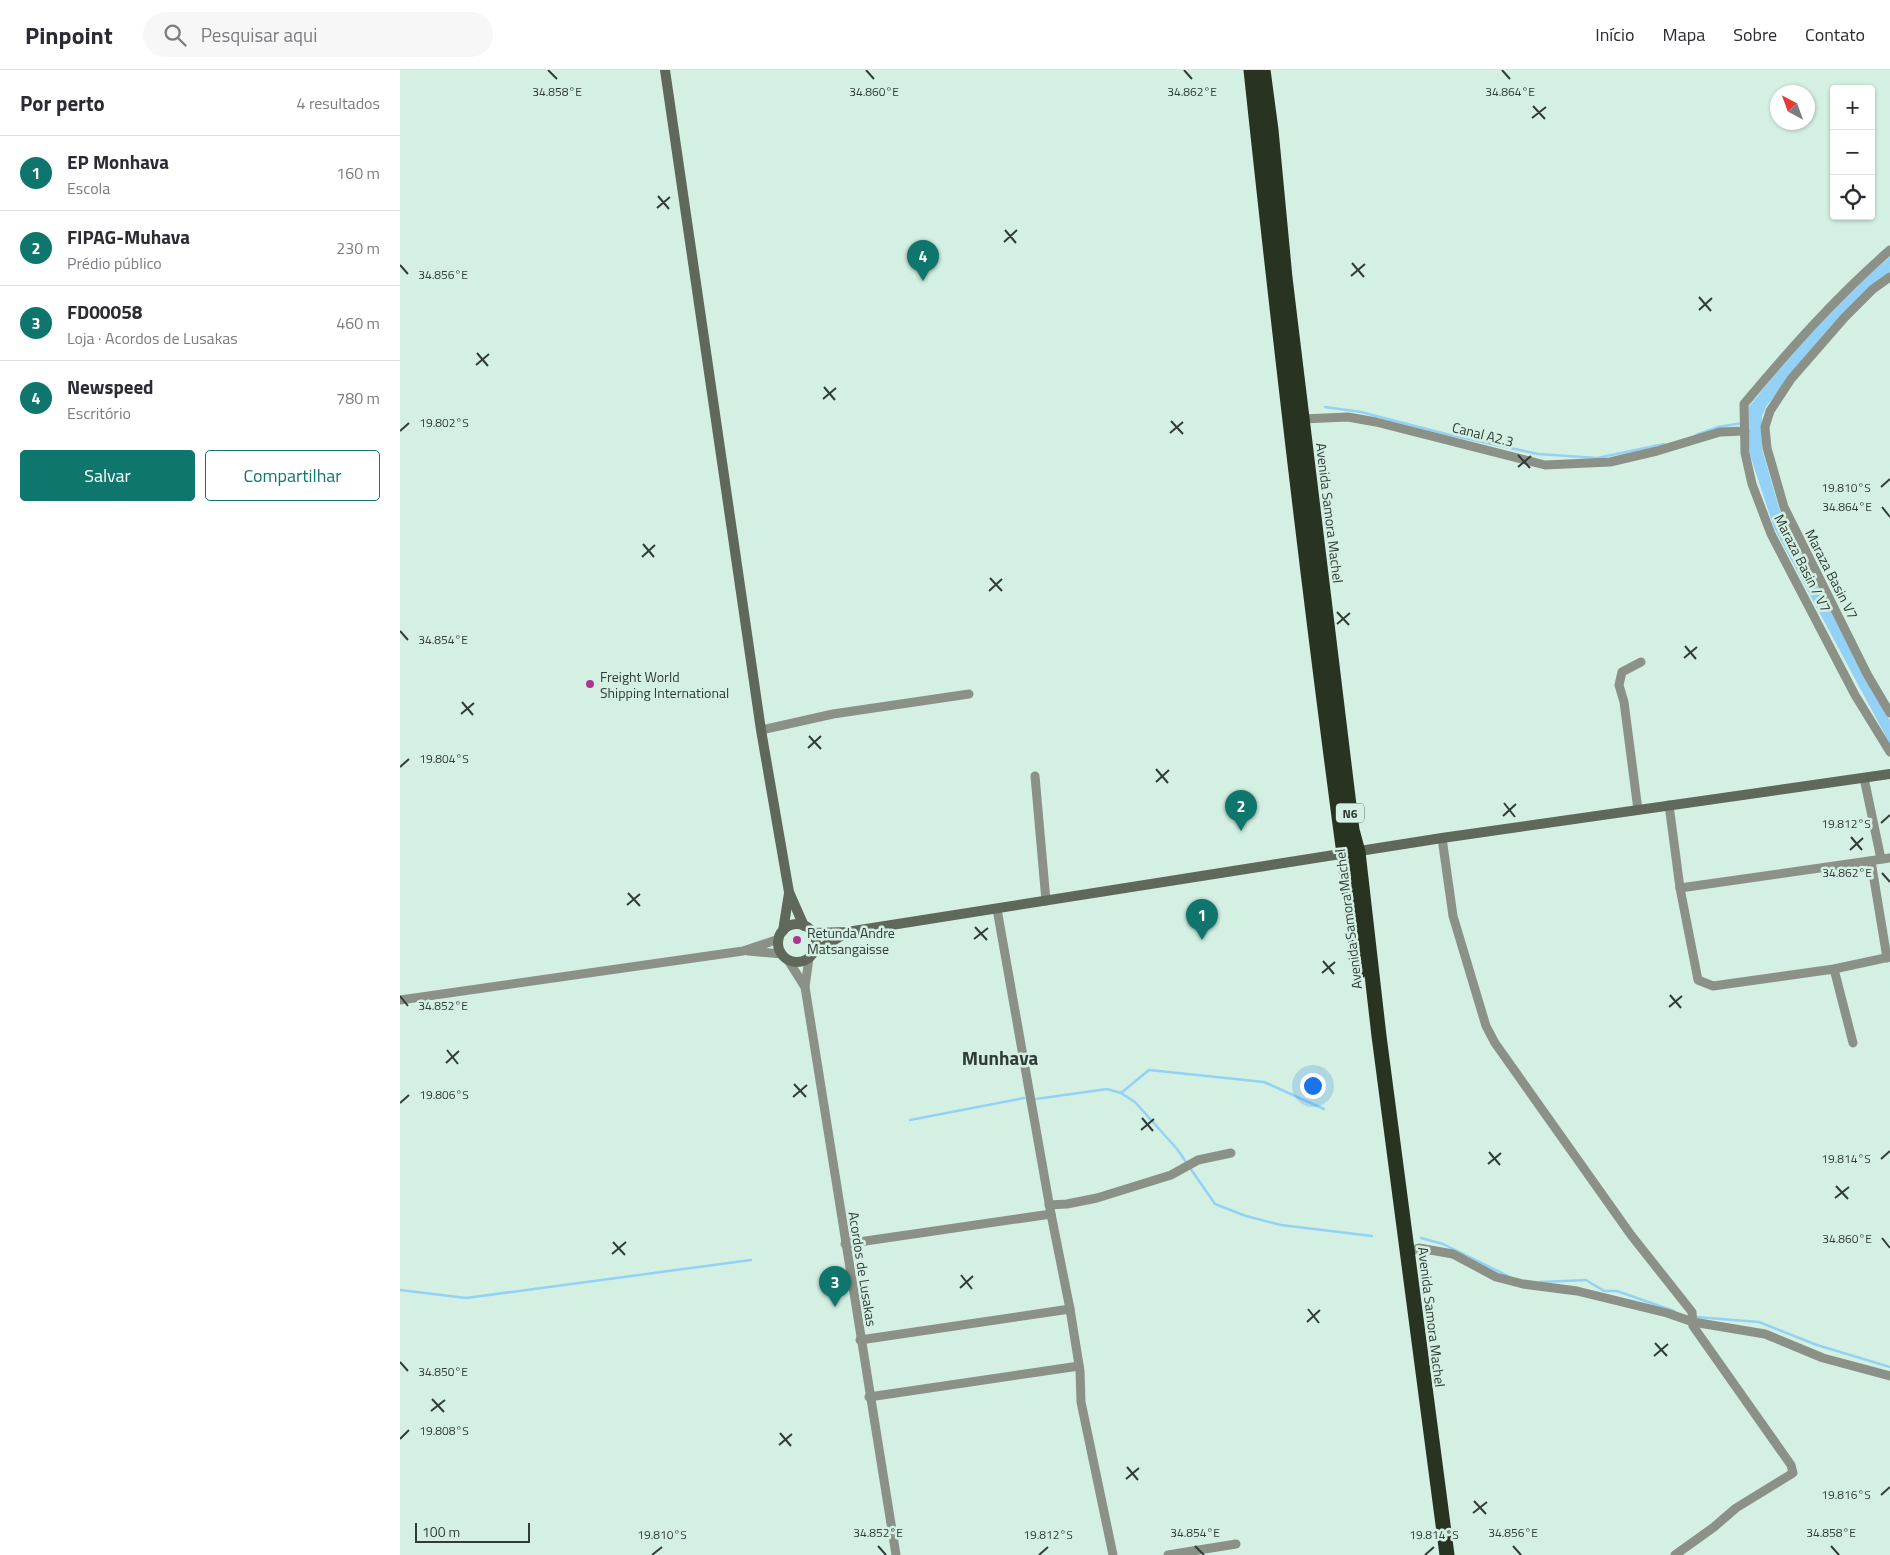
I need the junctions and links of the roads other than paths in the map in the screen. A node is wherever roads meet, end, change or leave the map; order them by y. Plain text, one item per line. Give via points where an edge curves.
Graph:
1 (665, 70) edge
2 (1251, 70) edge
3 (1263, 70) edge
4 (1890, 250) edge
5 (1890, 277) edge
6 (1302, 419) junction
7 (1745, 431) junction
8 (1641, 662) dead end
9 (969, 694) dead end
10 (1890, 713) edge
11 (761, 730) junction
12 (1890, 752) edge
13 (1890, 774) edge
14 (1035, 776) dead end
15 (1864, 778) junction
16 (1670, 805) junction
17 (1638, 810) junction
18 (1442, 838) junction
19 (1358, 852) junction
20 (1343, 854) junction
21 (1886, 858) edge
22 (1871, 861) junction
23 (1680, 888) junction
24 (789, 892) junction
25 (1046, 901) junction
26 (997, 909) junction
27 (804, 926) junction
28 (847, 932) junction
29 (813, 933) junction
30 (781, 935) junction
31 (743, 951) junction
32 (811, 956) junction
33 (785, 957) junction
34 (1888, 957) edge
35 (1834, 969) junction
36 (805, 987) junction
37 (400, 1000) edge
38 (1853, 1043) dead end
39 (1231, 1153) dead end
40 (1050, 1210) junction
41 (845, 1244) junction
42 (1407, 1253) junction
43 (1070, 1309) junction
44 (1693, 1318) junction
45 (860, 1340) junction
46 (1079, 1366) junction
47 (1890, 1376) edge
48 (870, 1397) junction
49 (1236, 1544) dead end
50 (896, 1555) edge
51 (1113, 1555) edge
52 (1168, 1555) edge
53 (1436, 1555) edge
54 (1447, 1555) edge
55 (1674, 1555) edge

1 - 11 main road
2 - 20 highway, Avenida Samora Machel / N6 via 1273,279
3 - 6 highway, Avenida Samora Machel / N6
4 - 7 street, Maraza Basin / V7 via 1799,338 1744,404
5 - 10 street, Maraza Basin V7 via 1845,317 1791,379 1770,412 1765,427 1767,448 1784,507 1867,674
6 - 7 street, Canal A2.3 via 1348,417 1376,422 1545,465 1610,462 1720,432
6 - 19 highway, Avenida Samora Machel / N6 via 1352,830
7 - 12 street, Maraza Basin / V7 via 1745,454 1752,484 1771,534 1855,695
8 - 17 street via 1622,672 1619,685
9 - 11 street via 833,714
11 - 24 main road
13 - 15 main road
14 - 25 street
15 - 16 main road
15 - 21 street
16 - 17 main road
16 - 23 street
17 - 18 main road
18 - 19 main road
18 - 44 street via 1453,916 1486,1026 1631,1235
19 - 20 main road
19 - 42 highway, Avenida Samora Machel / N6
20 - 25 main road
20 - 53 highway, Avenida Samora Machel / N6
21 - 22 street
22 - 23 street
22 - 34 street
23 - 35 street via 1695,972 1704,984 1713,986
24 - 27 main road
24 - 30 main road
25 - 26 main road
26 - 28 main road
26 - 40 street
27 - 29 main road
27 - 30 main road via 793,925
28 - 29 main road
28 - 32 main road
29 - 32 main road via 816,941
30 - 31 street
30 - 33 main road
31 - 33 street
31 - 37 street
32 - 33 main road via 799,962
32 - 36 street
33 - 36 street
34 - 35 street
35 - 38 street
36 - 41 street, Acordos de Lusakas
39 - 40 street via 1206,1157 1171,1175
40 - 41 street
40 - 43 street
41 - 45 street, Acordos de Lusakas
42 - 44 street via 1419,1248 1453,1254 1496,1277 1576,1291
42 - 54 highway, Avenida Samora Machel / N6
43 - 45 street
43 - 46 street
44 - 47 street via 1765,1334 1823,1358
44 - 55 street via 1791,1465 1793,1473 1736,1508
45 - 48 street, Acordos de Lusakas
46 - 48 street
46 - 51 street via 1081,1402
48 - 50 street, Acordos de Lusakas
49 - 52 street

